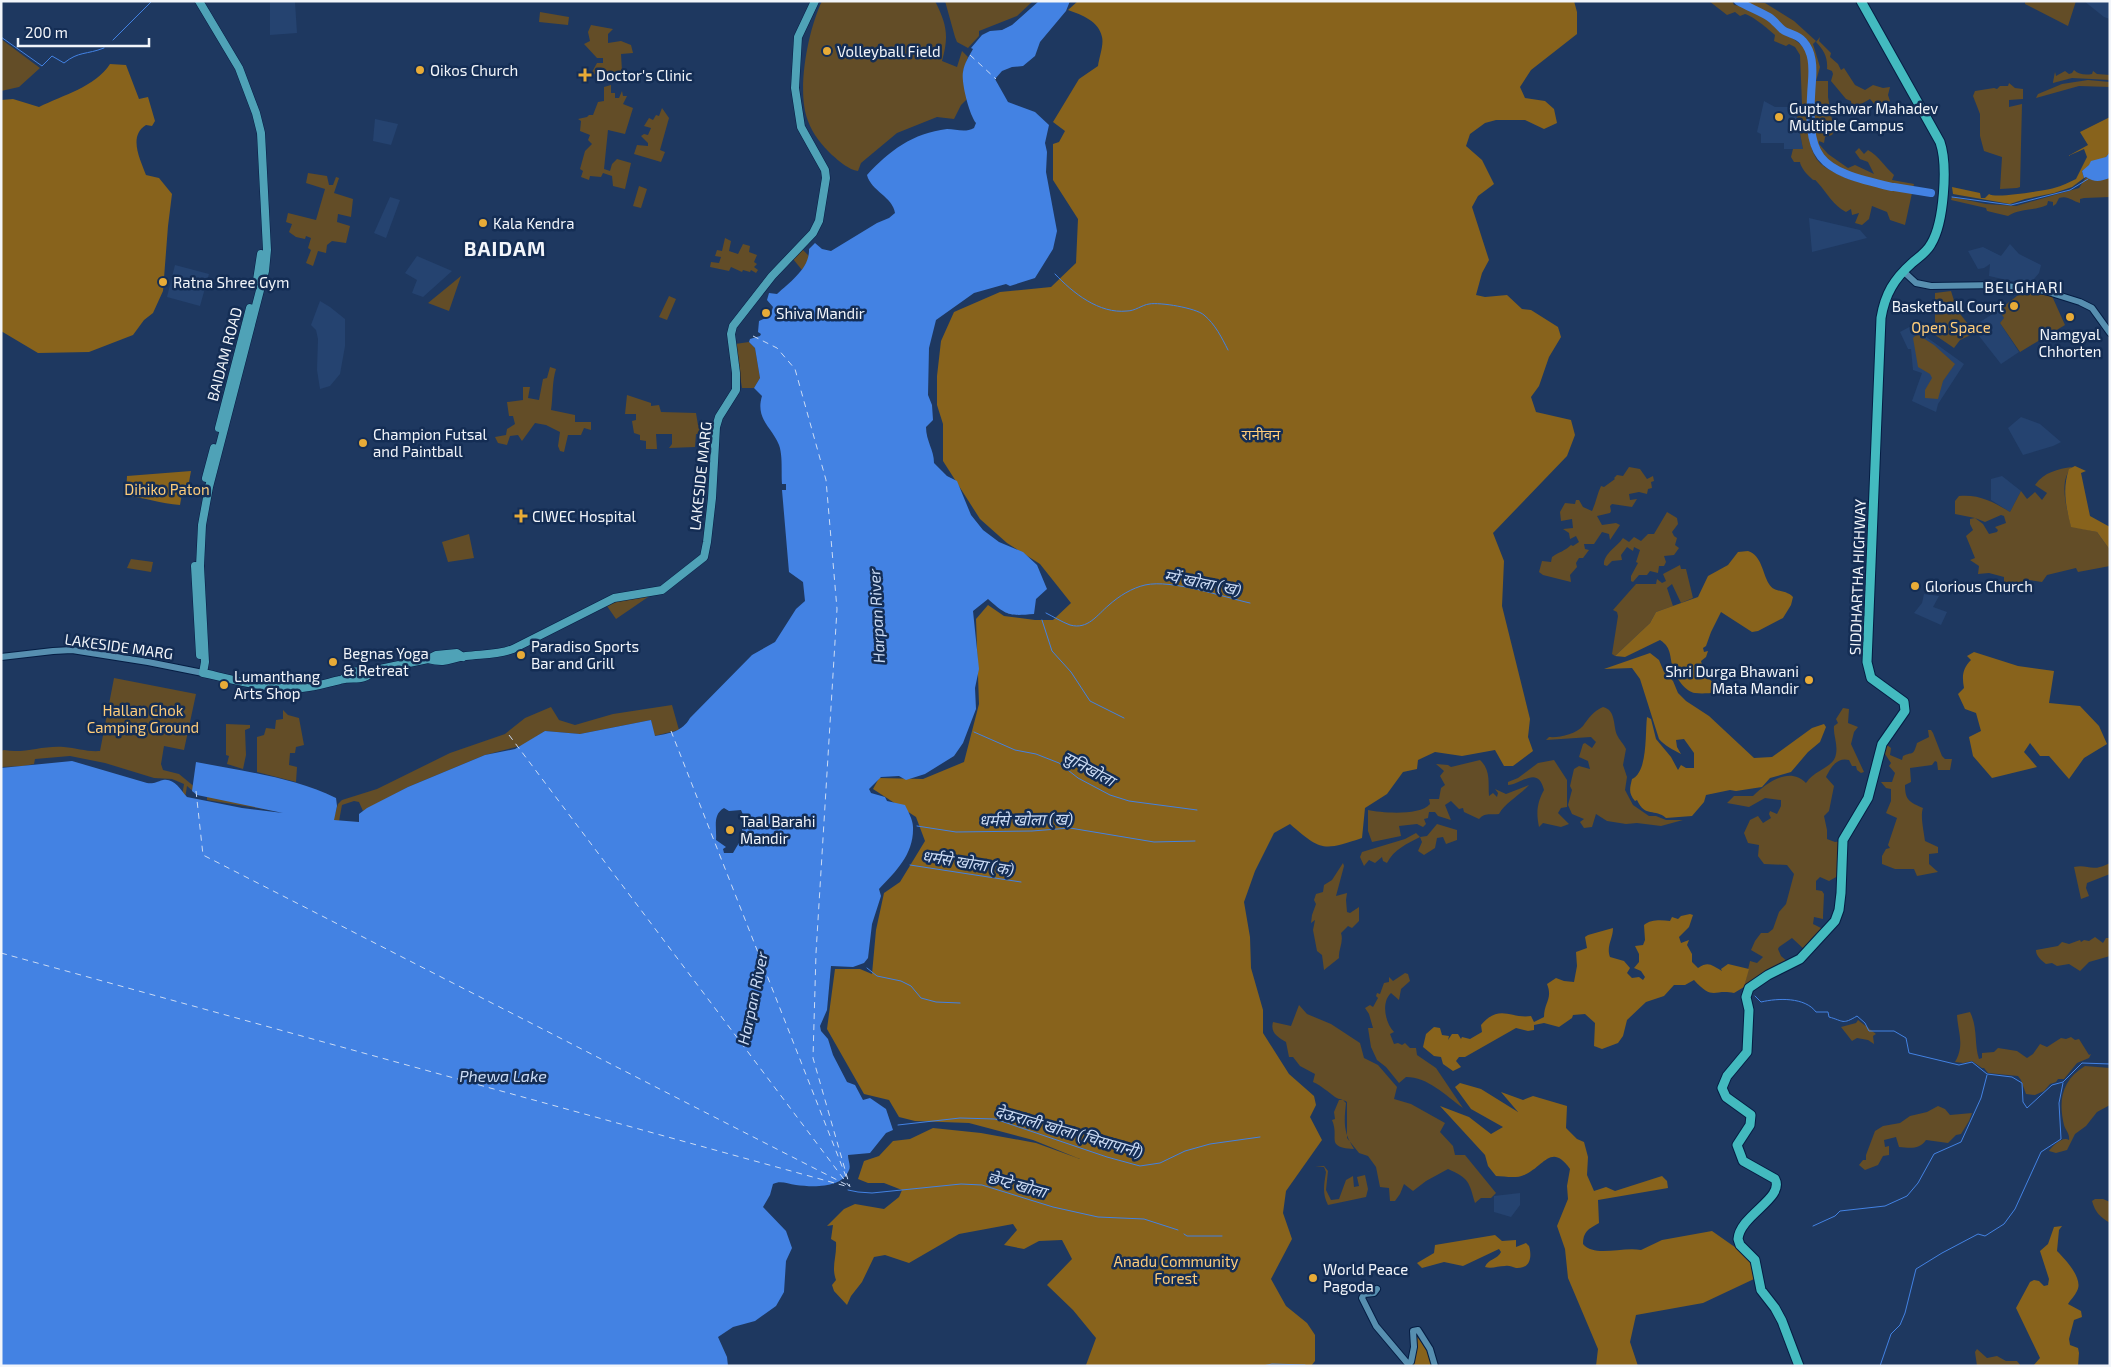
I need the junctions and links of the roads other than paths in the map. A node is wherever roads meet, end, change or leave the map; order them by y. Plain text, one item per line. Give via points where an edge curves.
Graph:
1 (194, 1) edge
2 (199, 1) edge
3 (815, 1) edge
4 (1861, 1) edge
5 (1903, 271) junction
6 (2110, 332) edge
7 (1, 657) edge
8 (203, 669) junction
9 (1378, 1289) dead end
10 (1435, 1366) edge
11 (1799, 1366) edge

1 - 8 main road, BAIDAM ROAD via 236,69 253,114 257,133 262,250 257,284 200,506 195,567
2 - 8 main road, BAIDAM ROAD via 239,68 256,113 261,132 267,250 265,271 208,486 203,516 200,552
3 - 8 main road, LAKESIDE MARG via 798,37 795,88 801,127 825,170 819,221 808,238 760,290 731,331 736,390 716,427 708,542 704,557 662,590 614,598 505,652 464,656 444,662 428,659 375,670 368,677 309,687 262,686
4 - 5 highway, SIDDHARTHA HIGHWAY via 1943,150 1941,203 1934,237 1924,253
5 - 6 main road via 1916,283 1931,286 1999,285 2046,292 2092,308
5 - 11 highway, SIDDHARTHA HIGHWAY via 1888,290 1881,318 1867,662 1871,678 1904,702 1905,711 1882,744 1868,798 1843,840 1839,910 1835,921 1800,959 1749,988 1746,996 1750,1010 1747,1052 1727,1076 1722,1088 1726,1097 1751,1115 1750,1125 1737,1145 1741,1158 1777,1183 1769,1200 1747,1219 1738,1239 1755,1260 1761,1290 1782,1321
7 - 8 main road, LAKESIDE MARG via 72,650
9 - 10 main road via 1364,1294 1362,1298 1376,1326 1408,1364 1414,1352 1413,1331 1418,1330 1430,1349

